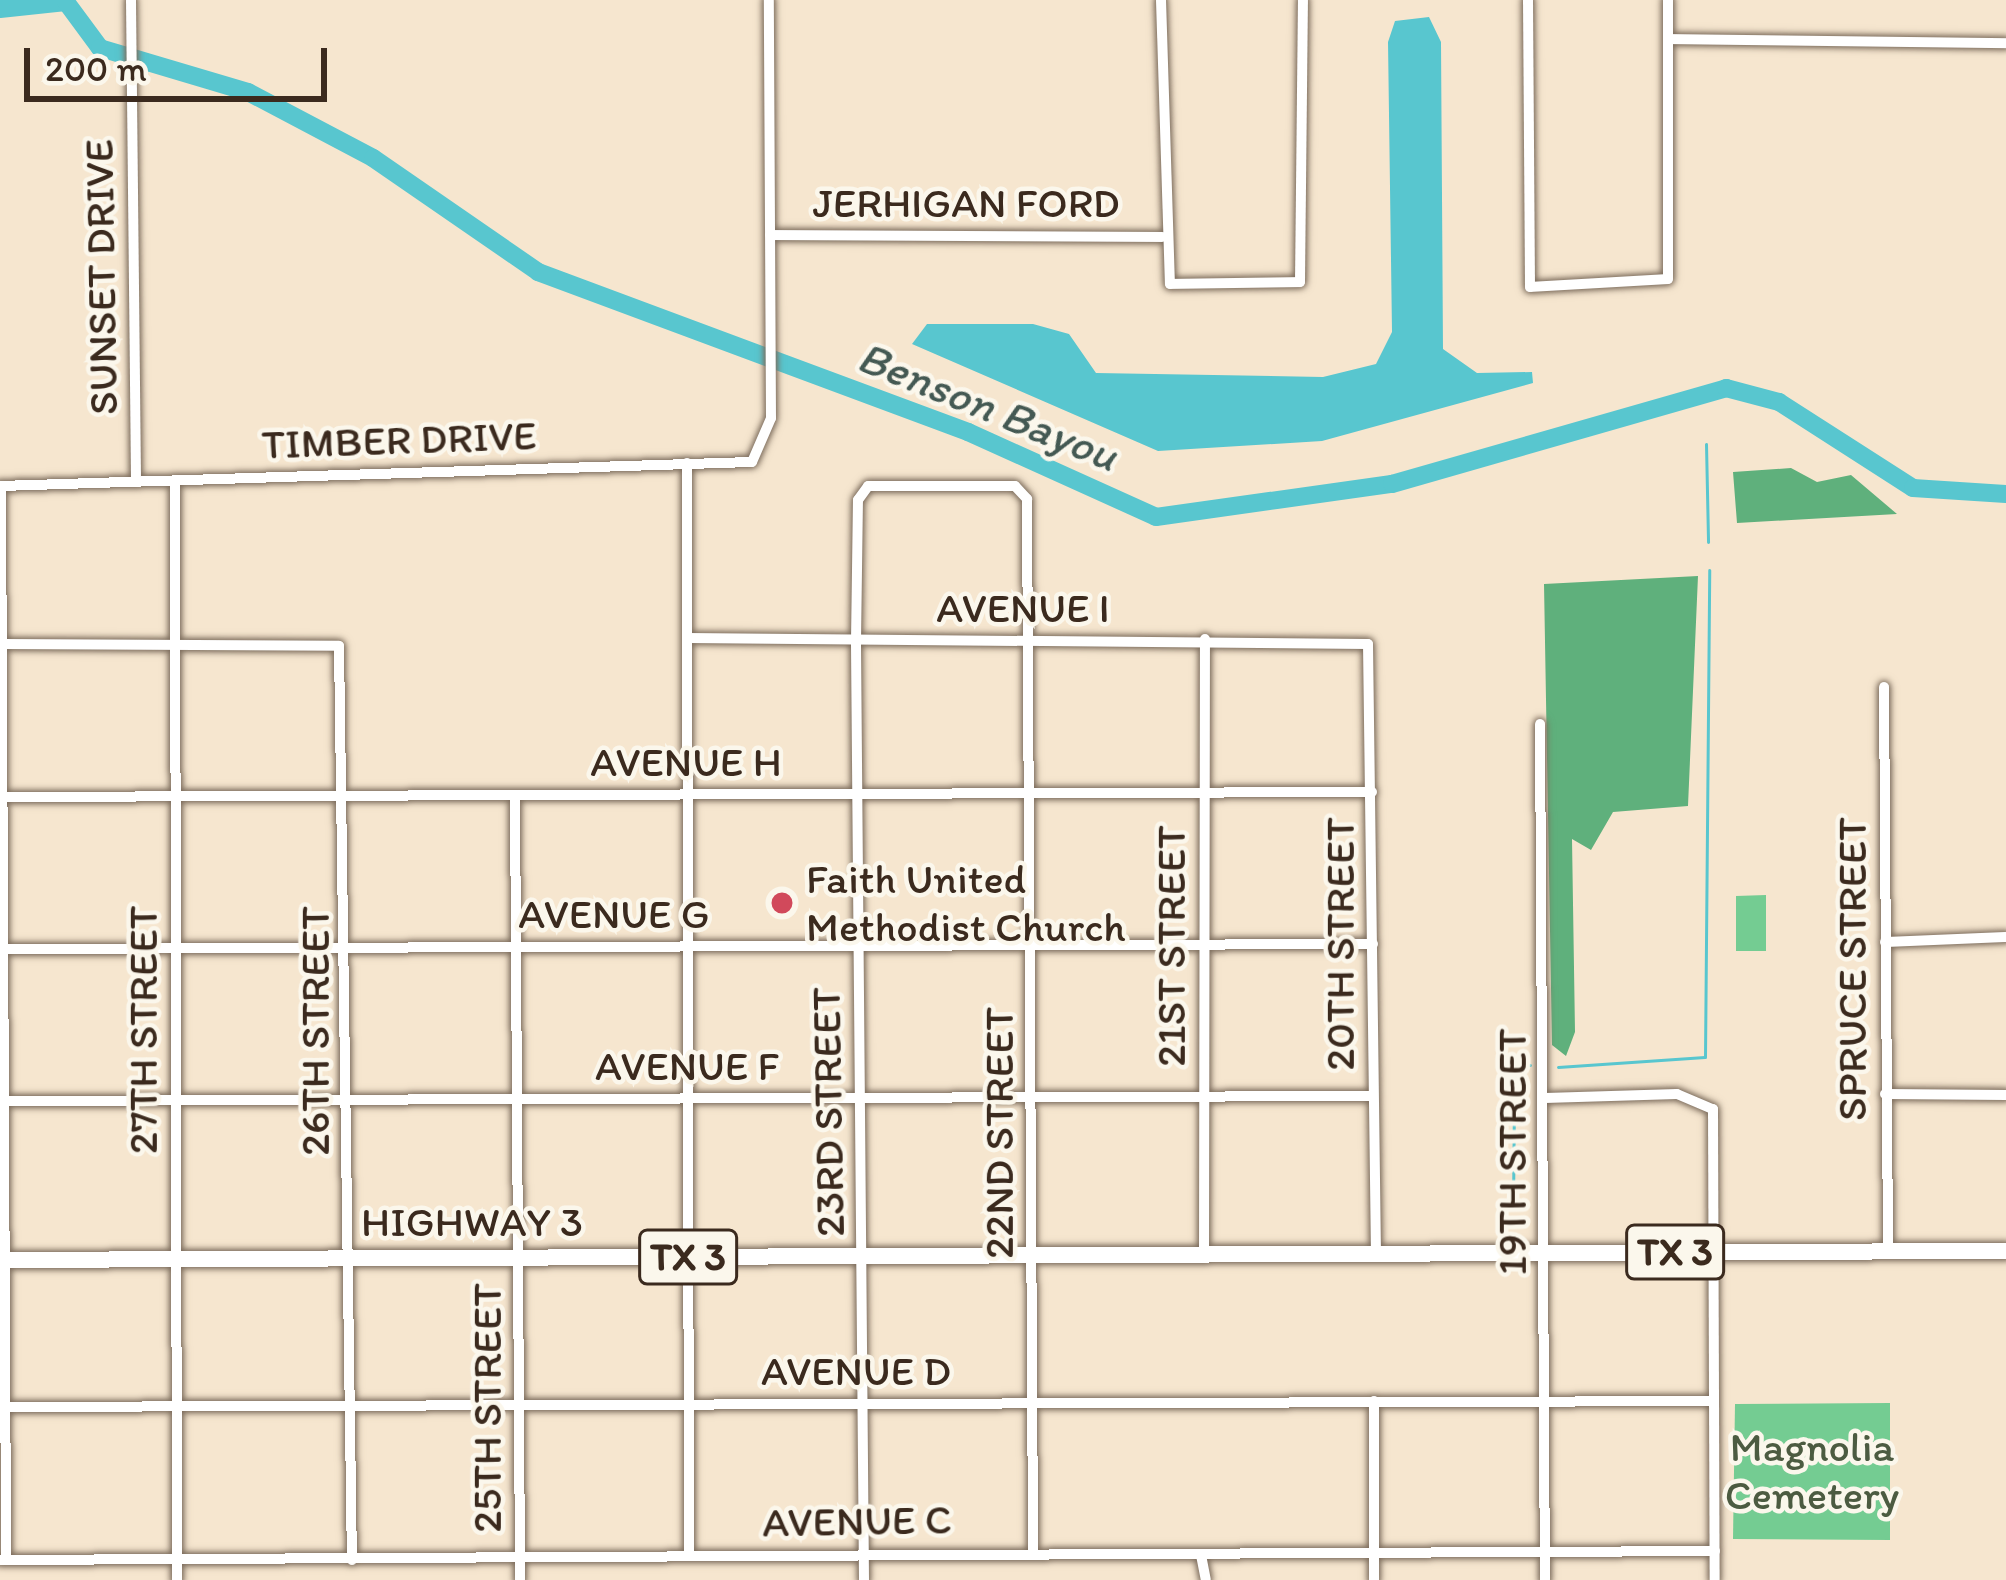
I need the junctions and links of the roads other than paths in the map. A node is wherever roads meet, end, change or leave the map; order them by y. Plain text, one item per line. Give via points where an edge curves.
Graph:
1 (131, 0) edge
2 (769, 0) edge
3 (1161, 0) edge
4 (1303, 0) edge
5 (1528, 0) edge
6 (1668, 0) edge
7 (1669, 39) junction
8 (2006, 43) edge
9 (770, 235) junction
10 (1162, 237) junction
11 (687, 464) junction
12 (175, 481) junction
13 (136, 482) junction
14 (0, 486) edge
15 (858, 500) joint
16 (687, 638) junction
17 (1204, 639) junction
18 (856, 641) junction
19 (1029, 641) junction
20 (176, 642) junction
21 (1360, 642) joint
22 (2, 644) edge
23 (1884, 687) dead end
24 (1540, 724) dead end
25 (1372, 792) junction
26 (1204, 793) junction
27 (1030, 794) junction
28 (177, 795) junction
29 (686, 795) junction
30 (857, 795) junction
31 (345, 796) junction
32 (515, 796) junction
33 (1, 797) edge
34 (2006, 938) edge
35 (1885, 942) junction
36 (1373, 944) junction
37 (1204, 945) junction
38 (860, 946) junction
39 (1031, 946) junction
40 (518, 947) junction
41 (687, 947) junction
42 (349, 948) junction
43 (2, 949) edge
44 (176, 949) junction
45 (1885, 1094) junction
46 (2006, 1095) edge
47 (1204, 1096) junction
48 (1373, 1096) junction
49 (1031, 1097) junction
50 (1545, 1097) junction
51 (861, 1098) junction
52 (687, 1099) junction
53 (349, 1100) junction
54 (520, 1100) junction
55 (2, 1101) edge
56 (175, 1101) junction
57 (1888, 1251) junction
58 (2006, 1251) edge
59 (1376, 1252) junction
60 (1717, 1252) junction
61 (1204, 1254) junction
62 (1032, 1255) junction
63 (863, 1256) junction
64 (1546, 1256) junction
65 (688, 1257) junction
66 (520, 1258) junction
67 (174, 1259) junction
68 (349, 1259) junction
69 (2, 1260) edge
70 (1374, 1401) junction
71 (1545, 1401) junction
72 (1712, 1401) junction
73 (688, 1404) junction
74 (864, 1404) junction
75 (1033, 1404) junction
76 (520, 1405) junction
77 (176, 1406) junction
78 (351, 1406) junction
79 (3, 1407) edge
80 (1033, 1551) junction
81 (1715, 1551) junction
82 (689, 1555) junction
83 (1201, 1555) junction
84 (1374, 1555) junction
85 (1545, 1555) junction
86 (864, 1556) junction
87 (520, 1557) junction
88 (3, 1560) edge
89 (177, 1560) junction
90 (352, 1560) junction
91 (177, 1580) edge
92 (520, 1580) edge
93 (864, 1580) edge
94 (1206, 1580) edge
95 (1374, 1580) edge
96 (1545, 1580) edge
97 (1715, 1580) edge

1 - 13 street, SUNSET DRIVE
2 - 9 street
3 - 10 street
4 - 10 street via 1300,282 1170,284
5 - 7 street via 1530,287 1662,285
6 - 7 street
7 - 8 street
9 - 10 street, JERHIGAN FORD
9 - 11 street, TIMBER DRIVE via 771,418 752,461
11 - 12 street, TIMBER DRIVE
11 - 16 street
12 - 13 street, TIMBER DRIVE
12 - 20 street, 27TH STREET
13 - 14 street, TIMBER DRIVE
14 - 22 street
15 - 18 street, 23RD STREET
15 - 19 street, 22ND STREET via 868,486 1015,486 1028,499
16 - 18 street, AVENUE I
16 - 29 street
17 - 19 street, AVENUE I
17 - 21 street, AVENUE I
17 - 26 street, 21ST STREET
18 - 19 street, AVENUE I
18 - 30 street, 23RD STREET
19 - 27 street, 22ND STREET
20 - 22 street
20 - 28 street, 27TH STREET
20 - 31 street, 26TH STREET via 339,646
21 - 25 street, 20TH STREET via 1373,654
22 - 33 street
23 - 35 street, SPRUCE STREET
24 - 50 street, 19TH STREET
25 - 26 street, AVENUE H
25 - 36 street, 20TH STREET
26 - 27 street, AVENUE H
26 - 37 street, 21ST STREET
27 - 30 street, AVENUE H
27 - 39 street, 22ND STREET
28 - 31 street, AVENUE H
28 - 33 street, AVENUE H
28 - 44 street, 27TH STREET
29 - 30 street, AVENUE H
29 - 32 street, AVENUE H
29 - 41 street
30 - 38 street, 23RD STREET
31 - 32 street, AVENUE H
31 - 42 street, 26TH STREET
32 - 40 street, 25TH STREET
33 - 43 street
34 - 35 street
35 - 45 street, SPRUCE STREET
36 - 37 street, AVENUE G
36 - 48 street, 20TH STREET
37 - 39 street, AVENUE G
37 - 47 street, 21ST STREET
38 - 39 street, AVENUE G
38 - 41 street, AVENUE G
38 - 51 street, 23RD STREET
39 - 49 street, 22ND STREET
40 - 41 street, AVENUE G
40 - 42 street, AVENUE G
40 - 54 street, 25TH STREET
41 - 52 street
42 - 44 street, AVENUE G
42 - 53 street, 26TH STREET
43 - 44 street, AVENUE G
43 - 55 street
44 - 56 street, 27TH STREET
45 - 46 street
45 - 57 street, SPRUCE STREET
47 - 48 street, AVENUE F
47 - 49 street, AVENUE F
47 - 61 street, 21ST STREET
48 - 59 street, 20TH STREET
49 - 51 street, AVENUE F
49 - 62 street, 22ND STREET
50 - 60 street via 1703,1098 1715,1120
50 - 64 street, 19TH STREET
51 - 52 street, AVENUE F
51 - 63 street, 23RD STREET
52 - 54 street, AVENUE F
52 - 65 street
53 - 54 street, AVENUE F
53 - 56 street, AVENUE F
53 - 68 street, 26TH STREET
54 - 66 street, 25TH STREET
55 - 56 street, AVENUE F
55 - 69 street
56 - 67 street, 27TH STREET
57 - 58 main road, TX 3
57 - 60 main road, TX 3
59 - 61 main road, HIGHWAY 3 / TX 3
59 - 64 main road, TX 3
60 - 64 main road, TX 3
60 - 72 street
61 - 62 main road, HIGHWAY 3 / TX 3
62 - 63 main road, HIGHWAY 3 / TX 3
62 - 75 street, 22ND STREET
63 - 65 main road, HIGHWAY 3 / TX 3
63 - 74 street, 23RD STREET
64 - 71 street, 19TH STREET
65 - 66 main road, HIGHWAY 3 / TX 3
65 - 73 street
66 - 68 main road, HIGHWAY 3 / TX 3
66 - 76 street, 25TH STREET
67 - 68 main road, HIGHWAY 3 / TX 3
67 - 69 main road, HIGHWAY 3 / TX 3
67 - 77 street, 27TH STREET
68 - 78 street, 26TH STREET
69 - 79 street
70 - 71 street, AVENUE D
70 - 75 street, AVENUE D
70 - 84 street
71 - 72 street, AVENUE D
71 - 85 street, 19TH STREET
72 - 81 street
73 - 74 street, AVENUE D
73 - 76 street, AVENUE D
73 - 82 street
74 - 75 street, AVENUE D
74 - 86 street, 23RD STREET
75 - 80 street, 22ND STREET
76 - 78 street, AVENUE D
76 - 87 street, 25TH STREET
77 - 78 street, AVENUE D
77 - 79 street, AVENUE D
77 - 89 street, 27TH STREET
78 - 90 street, 26TH STREET
79 - 88 street
80 - 83 street, AVENUE C
80 - 86 street, AVENUE C
81 - 85 street, AVENUE C
81 - 97 street
82 - 86 street, AVENUE C
82 - 87 street, AVENUE C
83 - 84 street, AVENUE C
83 - 94 street
84 - 85 street, AVENUE C
84 - 95 street
85 - 96 street, 19TH STREET
86 - 93 street, 23RD STREET
87 - 90 street, AVENUE C
87 - 92 street, 25TH STREET
88 - 89 street, AVENUE C
89 - 90 street, AVENUE C
89 - 91 street, 27TH STREET

